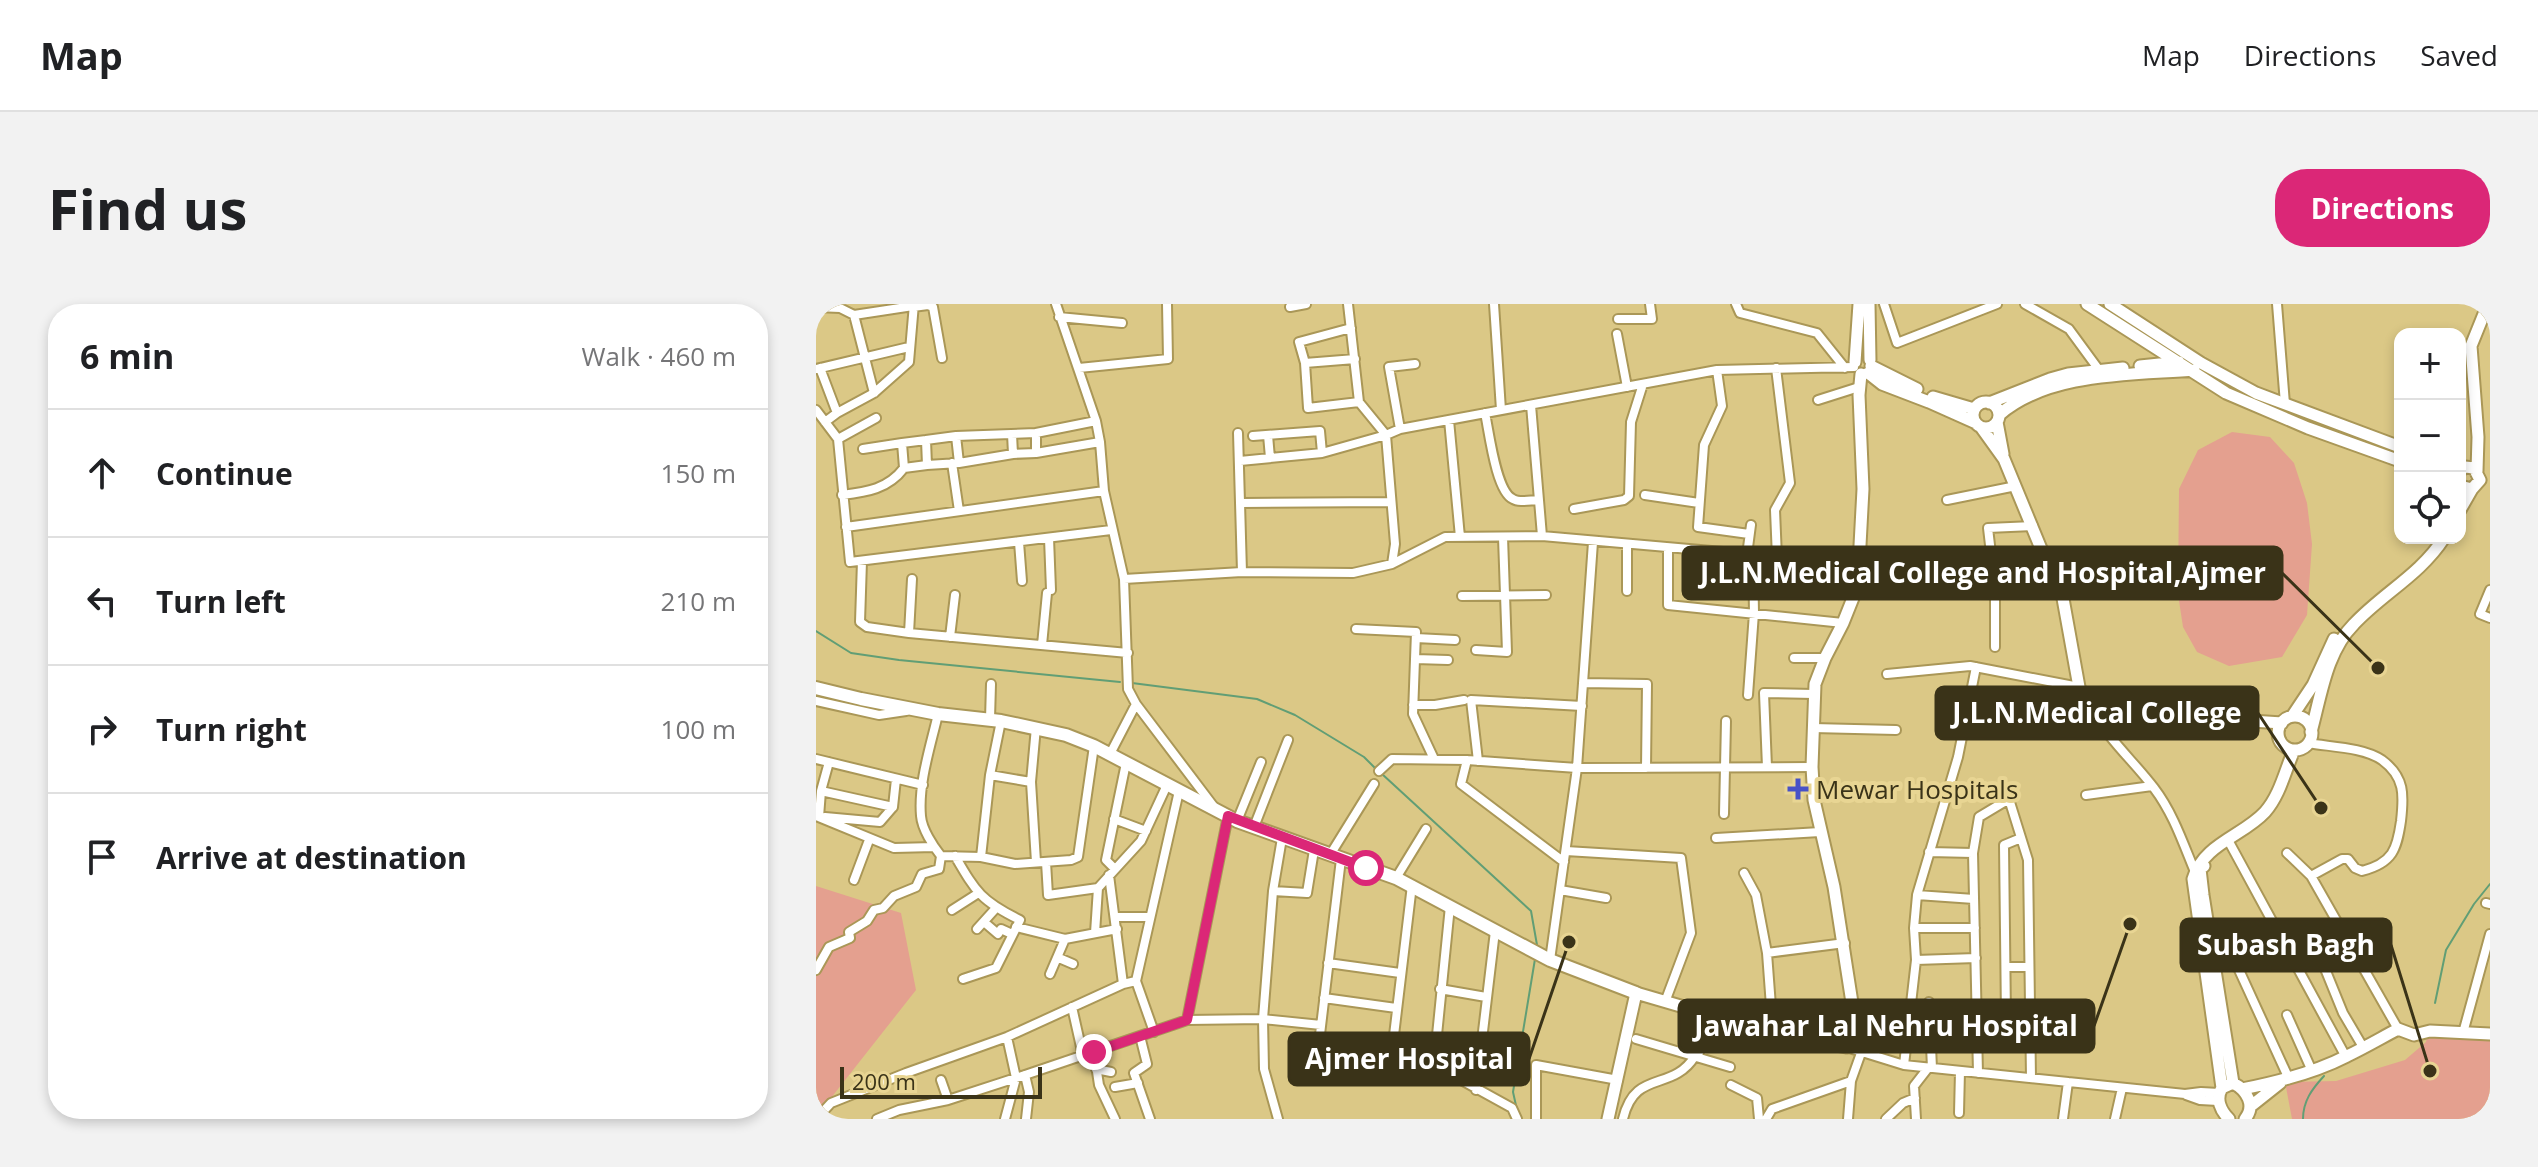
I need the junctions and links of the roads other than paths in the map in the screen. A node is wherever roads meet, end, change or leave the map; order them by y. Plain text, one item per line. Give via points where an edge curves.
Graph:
1 (1056, 304) edge
2 (1167, 304) edge
3 (1306, 304) edge
4 (1348, 304) edge
5 (1494, 304) edge
6 (1650, 304) edge
7 (1736, 304) edge
8 (1859, 304) edge
9 (1869, 304) edge
10 (1884, 304) edge
11 (1997, 304) edge
12 (2025, 304) edge
13 (2087, 304) edge
14 (2110, 304) edge
15 (2277, 304) edge
16 (2488, 304) edge
17 (914, 306) edge
18 (816, 307) edge
19 (1290, 307) dead end
20 (854, 315) junction
21 (1059, 317) junction
22 (1618, 319) dead end
23 (1122, 323) dead end
24 (1351, 328) junction
25 (1617, 334) dead end
26 (909, 347) junction
27 (863, 358) junction
28 (942, 358) dead end
29 (2193, 358) junction
30 (1355, 359) junction
31 (2179, 361) junction
32 (1305, 363) junction
33 (1415, 364) dead end
34 (818, 368) edge
35 (1079, 368) junction
36 (1776, 368) junction
37 (1861, 368) junction
38 (2210, 368) junction
39 (1717, 370) junction
40 (2192, 371) junction
41 (2102, 374) junction
42 (2050, 383) junction
43 (1643, 384) junction
44 (1627, 387) junction
45 (1859, 387) junction
46 (874, 393) junction
47 (1818, 400) dead end
48 (1359, 402) junction
49 (1989, 403) junction
50 (2285, 404) junction
51 (1531, 405) junction
52 (1974, 409) junction
53 (816, 410) edge
54 (1501, 410) junction
55 (2305, 411) junction
56 (837, 413) junction
57 (1485, 413) junction
58 (1861, 416) junction
59 (876, 418) dead end
60 (1998, 418) junction
61 (1449, 420) junction
62 (1096, 421) junction
63 (825, 422) junction
64 (1978, 425) junction
65 (2301, 425) junction
66 (1400, 429) junction
67 (1036, 433) junction
68 (1238, 433) dead end
69 (1012, 434) junction
70 (1268, 435) junction
71 (1386, 435) junction
72 (956, 436) junction
73 (1253, 436) dead end
74 (838, 439) junction
75 (926, 440) junction
76 (1100, 442) junction
77 (902, 443) junction
78 (2394, 445) edge
79 (863, 449) dead end
80 (1036, 453) junction
81 (1322, 453) junction
82 (1013, 454) junction
83 (1270, 458) junction
84 (2004, 459) junction
85 (2394, 459) edge
86 (1240, 461) junction
87 (956, 463) junction
88 (927, 465) junction
89 (904, 468) junction
90 (2468, 476) edge
91 (2490, 485) edge
92 (2016, 486) junction
93 (1104, 491) junction
94 (2490, 491) edge
95 (842, 495) junction
96 (1645, 495) dead end
97 (1539, 500) junction
98 (1947, 500) dead end
99 (1391, 502) junction
100 (1241, 503) junction
101 (1699, 503) junction
102 (1574, 509) dead end
103 (959, 511) junction
104 (2033, 526) junction
105 (846, 527) junction
106 (1111, 530) junction
107 (1542, 536) junction
108 (1460, 537) junction
109 (1503, 537) junction
110 (1049, 538) junction
111 (1019, 542) junction
112 (1593, 542) junction
113 (2430, 544) edge
114 (2439, 544) edge
115 (1627, 545) junction
116 (1668, 549) junction
117 (2045, 553) junction
118 (2120, 554) dead end
119 (1750, 556) junction
120 (1777, 558) junction
121 (862, 561) junction
122 (1392, 564) junction
123 (1859, 564) junction
124 (1242, 572) junction
125 (912, 579) dead end
126 (1124, 579) junction
127 (1022, 581) dead end
128 (2056, 585) junction
129 (1995, 588) junction
130 (2490, 590) edge
131 (1627, 591) dead end
132 (955, 595) dead end
133 (1505, 595) junction
134 (1546, 595) dead end
135 (1462, 596) dead end
136 (1754, 613) junction
137 (2490, 618) edge
138 (1843, 623) junction
139 (1356, 629) dead end
140 (909, 633) junction
141 (950, 637) junction
142 (1416, 638) junction
143 (1455, 640) dead end
144 (1042, 645) junction
145 (1995, 647) dead end
146 (1476, 650) dead end
147 (1128, 653) junction
148 (1794, 658) dead end
149 (1825, 658) junction
150 (1415, 659) junction
151 (1448, 660) dead end
152 (1984, 669) junction
153 (1887, 674) dead end
154 (1583, 683) junction
155 (991, 684) dead end
156 (2079, 687) junction
157 (816, 688) edge
158 (1814, 694) junction
159 (1748, 695) dead end
160 (1464, 700) dead end
161 (816, 701) edge
162 (1136, 704) junction
163 (2090, 704) junction
164 (1413, 705) junction
165 (1582, 706) junction
166 (915, 709) junction
167 (938, 714) junction
168 (2293, 715) junction
169 (996, 720) junction
170 (1726, 721) dead end
171 (2253, 722) junction
172 (2282, 723) junction
173 (1036, 727) junction
174 (1813, 728) junction
175 (1896, 730) dead end
176 (2310, 738) junction
177 (1288, 740) dead end
178 (2285, 745) junction
179 (1094, 746) junction
180 (1110, 754) junction
181 (816, 759) edge
182 (1434, 759) junction
183 (1467, 760) junction
184 (1478, 761) junction
185 (829, 762) junction
186 (1261, 762) dead end
187 (1126, 763) junction
188 (1767, 767) junction
189 (1812, 767) junction
190 (1577, 768) junction
191 (1646, 768) junction
192 (1726, 768) junction
193 (1392, 770) dead end
194 (990, 775) junction
195 (896, 779) junction
196 (1031, 782) junction
197 (1374, 784) dead end
198 (923, 785) junction
199 (2152, 786) junction
200 (1173, 788) junction
201 (821, 791) junction
202 (2086, 795) dead end
203 (893, 807) junction
204 (1724, 814) dead end
205 (1227, 816) junction
206 (817, 817) edge
207 (1114, 819) junction
208 (1254, 827) junction
209 (1426, 829) dead end
210 (1146, 831) junction
211 (1820, 832) junction
212 (1282, 838) junction
213 (1716, 838) dead end
214 (2021, 838) junction
215 (869, 840) junction
216 (2227, 840) junction
217 (934, 847) junction
218 (1314, 850) junction
219 (1566, 851) junction
220 (1929, 852) junction
221 (1973, 853) junction
222 (2287, 853) dead end
223 (941, 856) junction
224 (955, 856) junction
225 (981, 857) junction
226 (1336, 857) junction
227 (1036, 862) junction
228 (1046, 862) junction
229 (1564, 862) junction
230 (1015, 864) junction
231 (1112, 872) junction
232 (2195, 872) junction
233 (1744, 873) dead end
234 (2311, 876) junction
235 (1018, 877) dead end
236 (1396, 878) junction
237 (854, 880) dead end
238 (1412, 885) junction
239 (1098, 888) junction
240 (1560, 890) junction
241 (1273, 891) junction
242 (977, 894) junction
243 (1917, 895) junction
244 (1606, 898) dead end
245 (1974, 899) junction
246 (1450, 905) junction
247 (996, 908) junction
248 (952, 910) dead end
249 (1115, 917) junction
250 (1149, 917) junction
251 (1914, 928) junction
252 (1975, 928) junction
253 (1117, 929) junction
254 (1014, 930) junction
255 (1495, 931) junction
256 (1095, 933) junction
257 (2490, 934) edge
258 (2206, 935) junction
259 (1065, 939) junction
260 (1845, 943) junction
261 (2317, 949) dead end
262 (1767, 953) junction
263 (1543, 956) junction
264 (1059, 958) junction
265 (1976, 958) junction
266 (2234, 959) dead end
267 (1916, 960) junction
268 (2487, 960) edge
269 (1328, 963) junction
270 (1073, 964) dead end
271 (2006, 967) junction
272 (2029, 967) junction
273 (816, 970) edge
274 (1400, 973) junction
275 (1050, 974) dead end
276 (963, 979) dead end
277 (1136, 981) junction
278 (1123, 984) junction
279 (1440, 989) junction
280 (1636, 993) junction
281 (1486, 997) junction
282 (1324, 998) junction
283 (1665, 1002) junction
284 (1929, 1002) dead end
285 (1072, 1007) junction
286 (1396, 1008) junction
287 (2343, 1013) junction
288 (1707, 1015) junction
289 (2287, 1015) dead end
290 (2006, 1018) dead end
291 (1263, 1019) junction
292 (1187, 1020) junction
293 (2327, 1020) junction
294 (1321, 1025) junction
295 (2398, 1029) junction
296 (1154, 1032) junction
297 (1773, 1033) junction
298 (2463, 1033) junction
299 (2490, 1034) edge
300 (1140, 1036) junction
301 (1007, 1037) junction
302 (1636, 1039) dead end
303 (1846, 1047) junction
304 (2363, 1047) junction
305 (1094, 1052) junction
306 (1392, 1052) junction
307 (1861, 1053) junction
308 (1083, 1056) junction
309 (1696, 1057) junction
310 (2346, 1057) junction
311 (1434, 1065) junction
312 (1904, 1065) junction
313 (1730, 1067) dead end
314 (1930, 1068) junction
315 (1096, 1069) junction
316 (1960, 1071) junction
317 (2312, 1071) junction
318 (1111, 1072) dead end
319 (1978, 1073) junction
320 (1020, 1077) junction
321 (2031, 1078) junction
322 (941, 1080) dead end
323 (1618, 1080) junction
324 (2286, 1080) junction
325 (1851, 1081) junction
326 (2068, 1082) junction
327 (1138, 1083) junction
328 (1731, 1085) dead end
329 (1115, 1087) dead end
330 (2122, 1088) junction
331 (1476, 1090) junction
332 (2227, 1091) junction
333 (1915, 1098) junction
334 (948, 1100) junction
335 (1959, 1113) dead end
336 (2249, 1115) edge
337 (2222, 1117) edge
338 (816, 1119) edge
339 (877, 1119) edge
340 (1005, 1119) edge
341 (1026, 1119) edge
342 (1115, 1119) edge
343 (1150, 1119) edge
344 (1278, 1119) edge
345 (1517, 1119) edge
346 (1536, 1119) edge
347 (1608, 1119) edge
348 (1623, 1119) edge
349 (1759, 1119) edge
350 (1766, 1119) edge
351 (1848, 1119) edge
352 (1886, 1119) edge
353 (1916, 1119) edge
354 (2063, 1119) edge
355 (2115, 1119) edge

1 - 21 street
2 - 35 street via 1168,359
3 - 19 street
4 - 24 street
5 - 54 street
6 - 22 street via 1652,319
7 - 37 street via 1740,313 1817,333
8 - 37 street
9 - 37 street
10 - 11 street via 1897,343
12 - 41 street via 2069,329
13 - 31 street
14 - 29 street
15 - 50 street
16 - 90 street via 2471,346 2478,437
17 - 20 street
17 - 26 street
17 - 28 street via 933,307
18 - 20 street
20 - 27 street
21 - 23 street
21 - 35 street
24 - 30 street
24 - 32 street via 1299,342
25 - 44 street
26 - 27 street
26 - 46 street via 909,362
27 - 34 street
27 - 46 street
29 - 31 street
29 - 38 street
30 - 32 street
30 - 48 street
31 - 40 street
31 - 41 street
32 - 48 street via 1308,408
33 - 66 street via 1389,367
34 - 56 street
35 - 62 street
36 - 37 street
36 - 39 street
36 - 120 street via 1790,483 1775,510
37 - 45 street
37 - 52 street
37 - 58 street
37 - 64 street via 1882,384
38 - 40 street
38 - 50 street
39 - 43 street
39 - 101 street via 1722,406 1704,445
40 - 41 street
40 - 65 street via 2226,393
41 - 42 street
42 - 49 street
42 - 60 street via 2018,399
43 - 44 street
43 - 102 street via 1631,422 1629,496
44 - 51 street
45 - 47 street
45 - 58 street
46 - 56 street
48 - 71 street
49 - 52 street
49 - 60 street via 1997,408
50 - 55 street
51 - 54 street
51 - 97 street
52 - 64 street
53 - 63 street
54 - 57 street
55 - 65 street
55 - 78 street
56 - 63 street
57 - 61 street
57 - 97 street via 1506,492 1516,500
58 - 123 street
59 - 74 street
60 - 64 street via 1989,428
60 - 84 street
61 - 66 street
61 - 108 street
62 - 67 street
62 - 76 street
63 - 74 street
64 - 84 street
65 - 85 street
66 - 71 street
67 - 69 street
67 - 80 street
68 - 86 street
69 - 72 street
69 - 82 street
70 - 73 street
70 - 81 street via 1320,431
70 - 83 street
71 - 81 street
71 - 99 street
72 - 75 street
72 - 87 street
74 - 95 street
75 - 77 street
75 - 88 street
76 - 80 street
76 - 93 street
77 - 79 street
77 - 89 street
80 - 82 street
81 - 83 street
82 - 87 street
83 - 86 street
84 - 92 street
86 - 100 street
87 - 88 street
87 - 103 street
88 - 89 street
89 - 95 street via 894,482
90 - 91 street
90 - 94 street
92 - 98 street
92 - 104 street
93 - 103 street
93 - 106 street
95 - 105 street
96 - 101 street
97 - 107 street
99 - 100 street
99 - 122 street
100 - 124 street
101 - 119 street via 1698,527 1750,530
103 - 105 street
104 - 117 street
104 - 129 street via 1988,528
105 - 121 street via 850,562
106 - 110 street
106 - 126 street
107 - 109 street
107 - 112 street
108 - 109 street
108 - 122 street via 1445,537
109 - 133 street
110 - 111 street
110 - 144 street
111 - 121 street
111 - 127 street
112 - 115 street
112 - 154 street
113 - 168 street via 2409,570 2351,615
114 - 176 street via 2421,568 2346,633 2323,683
115 - 116 street
115 - 131 street
116 - 119 street
116 - 136 street via 1668,605
117 - 118 street
117 - 128 street
119 - 120 street
119 - 136 street
120 - 123 street
121 - 140 street via 860,622
122 - 124 street via 1353,573
123 - 138 street
124 - 126 street
125 - 140 street
126 - 147 street
128 - 129 street
128 - 156 street via 2062,593
129 - 145 street
130 - 137 street via 2480,614
132 - 141 street
133 - 134 street
133 - 135 street
133 - 146 street via 1507,652
136 - 138 street
136 - 159 street
138 - 149 street
139 - 142 street via 1416,632
140 - 141 street
141 - 144 street
142 - 143 street
142 - 150 street
144 - 147 street
147 - 162 street via 1128,689
148 - 149 street
149 - 158 street
150 - 151 street
150 - 164 street
152 - 153 street
152 - 156 street
152 - 220 street
154 - 165 street
154 - 191 street via 1647,684
155 - 169 street
156 - 163 street
157 - 166 main road
158 - 174 street
158 - 188 street via 1764,693
160 - 164 street
161 - 166 street via 879,715
162 - 180 street
162 - 205 street
163 - 171 street via 2100,711
163 - 199 street via 2101,728
164 - 182 street
165 - 184 street via 1471,700
165 - 190 street
166 - 167 main road
167 - 169 main road
167 - 198 street
168 - 172 street
168 - 176 street via 2306,720
169 - 173 main road
169 - 194 street
170 - 192 street
171 - 172 street
171 - 178 street
172 - 178 street
173 - 179 main road
173 - 196 street
174 - 175 street
174 - 189 street
176 - 178 street via 2305,747
176 - 234 street via 2379,758 2399,777 2404,796 2397,848 2387,860 2362,871 2342,859
177 - 208 street
178 - 216 street via 2278,795 2252,824
179 - 180 main road
179 - 228 street via 1078,857
180 - 187 main road
181 - 185 street
182 - 183 street
182 - 193 street via 1392,759 1379,771
183 - 184 street
183 - 229 street via 1461,784
184 - 190 street
185 - 195 street
185 - 201 street
186 - 205 street
187 - 200 main road
187 - 207 street
188 - 189 street
188 - 192 street
189 - 211 street
190 - 191 street
190 - 219 street
191 - 192 street
192 - 204 street
194 - 196 street
194 - 225 street
195 - 198 street
195 - 203 street
196 - 227 street
197 - 226 street
198 - 217 street via 921,818
199 - 202 street
199 - 232 street
200 - 205 main road
200 - 210 street
200 - 250 street
201 - 203 street
201 - 206 street
203 - 206 street via 880,822
205 - 208 main road
205 - 292 street
206 - 215 street
207 - 210 street
207 - 231 street via 1106,860
208 - 212 main road
209 - 236 street
210 - 231 street
211 - 213 street
211 - 260 street
212 - 218 main road
212 - 241 street
214 - 221 street via 2009,799 1979,817
214 - 271 street via 2004,845
214 - 272 street via 2028,860
215 - 217 street via 894,848
215 - 237 street
216 - 232 street
216 - 258 street via 2200,869
216 - 293 street
217 - 223 street
218 - 226 main road
218 - 241 street via 1307,893
219 - 229 street
219 - 283 street via 1681,858 1691,933
220 - 221 street
220 - 243 street
221 - 245 street
222 - 234 street
223 - 224 street
223 - 273 street via 939,869 922,874 916,887 874,910 849,932 850,938 829,947
224 - 225 street
224 - 242 street
225 - 230 street
226 - 236 main road
226 - 269 street
227 - 228 street
227 - 230 street
228 - 239 street via 1048,895
229 - 240 street
230 - 235 street
231 - 239 street
231 - 249 street
232 - 258 street via 2192,885
233 - 262 street via 1756,895
234 - 295 street
236 - 238 main road
238 - 246 main road
238 - 274 street
239 - 256 street
240 - 244 street
240 - 263 street
241 - 291 street
242 - 247 street
242 - 248 street
243 - 245 street
243 - 251 street
245 - 252 street
246 - 255 main road
246 - 279 street
247 - 254 street via 1020,920
247 - 254 street via 980,926 998,934 1001,929
249 - 250 street
249 - 253 street
250 - 277 street
251 - 252 street
251 - 267 street
252 - 265 street
253 - 256 street
253 - 278 street
254 - 259 street
254 - 276 street via 996,968
255 - 263 main road
255 - 281 street
256 - 259 street
257 - 268 street
258 - 332 street
259 - 264 street
260 - 262 street
260 - 303 street via 1855,1022
261 - 287 street
262 - 297 street
263 - 280 main road
264 - 270 street
264 - 275 street
265 - 267 street
265 - 319 street
266 - 324 street
267 - 312 street
268 - 298 street
269 - 274 street
269 - 282 street
271 - 272 street
271 - 290 street
272 - 321 street
274 - 286 street
277 - 278 street
277 - 296 street
278 - 285 street
279 - 281 street
279 - 311 street
280 - 283 street
280 - 323 street
281 - 331 street
282 - 286 street
282 - 294 street
283 - 288 street
284 - 314 street
285 - 301 street
285 - 308 street
286 - 306 street
287 - 293 street
287 - 304 street
288 - 297 street
288 - 309 street
289 - 317 street
291 - 292 street
291 - 294 street
291 - 344 street via 1264,1069
292 - 296 street
293 - 310 street
294 - 306 street via 1316,1068 1386,1079
295 - 298 street via 2414,1035
295 - 304 street
296 - 300 street
297 - 303 street
298 - 299 street
300 - 305 street
300 - 327 street via 1147,1064 1134,1073
301 - 320 street
301 - 338 street via 831,1103
302 - 309 street
303 - 307 street
304 - 310 street
305 - 308 street
305 - 315 street
306 - 311 street
307 - 312 street
307 - 325 street
308 - 320 street
309 - 313 street
309 - 348 street via 1680,1073 1635,1092
310 - 317 street
311 - 331 street
312 - 314 street
314 - 316 street
314 - 333 street via 1914,1086
315 - 318 street
315 - 342 street
316 - 319 street
316 - 335 street
317 - 324 street
319 - 321 street
320 - 334 street
320 - 340 street
320 - 341 street via 1029,1092
321 - 326 street
322 - 334 street
323 - 346 street via 1536,1065
323 - 347 street
324 - 332 street
324 - 336 street
325 - 350 street via 1772,1109
325 - 351 street
326 - 330 street
326 - 354 street
327 - 329 street
327 - 343 street
328 - 349 street via 1757,1098
330 - 332 street via 2200,1100
330 - 355 street
331 - 345 street via 1512,1108
332 - 336 street
332 - 337 street
333 - 352 street
333 - 353 street
334 - 339 street

